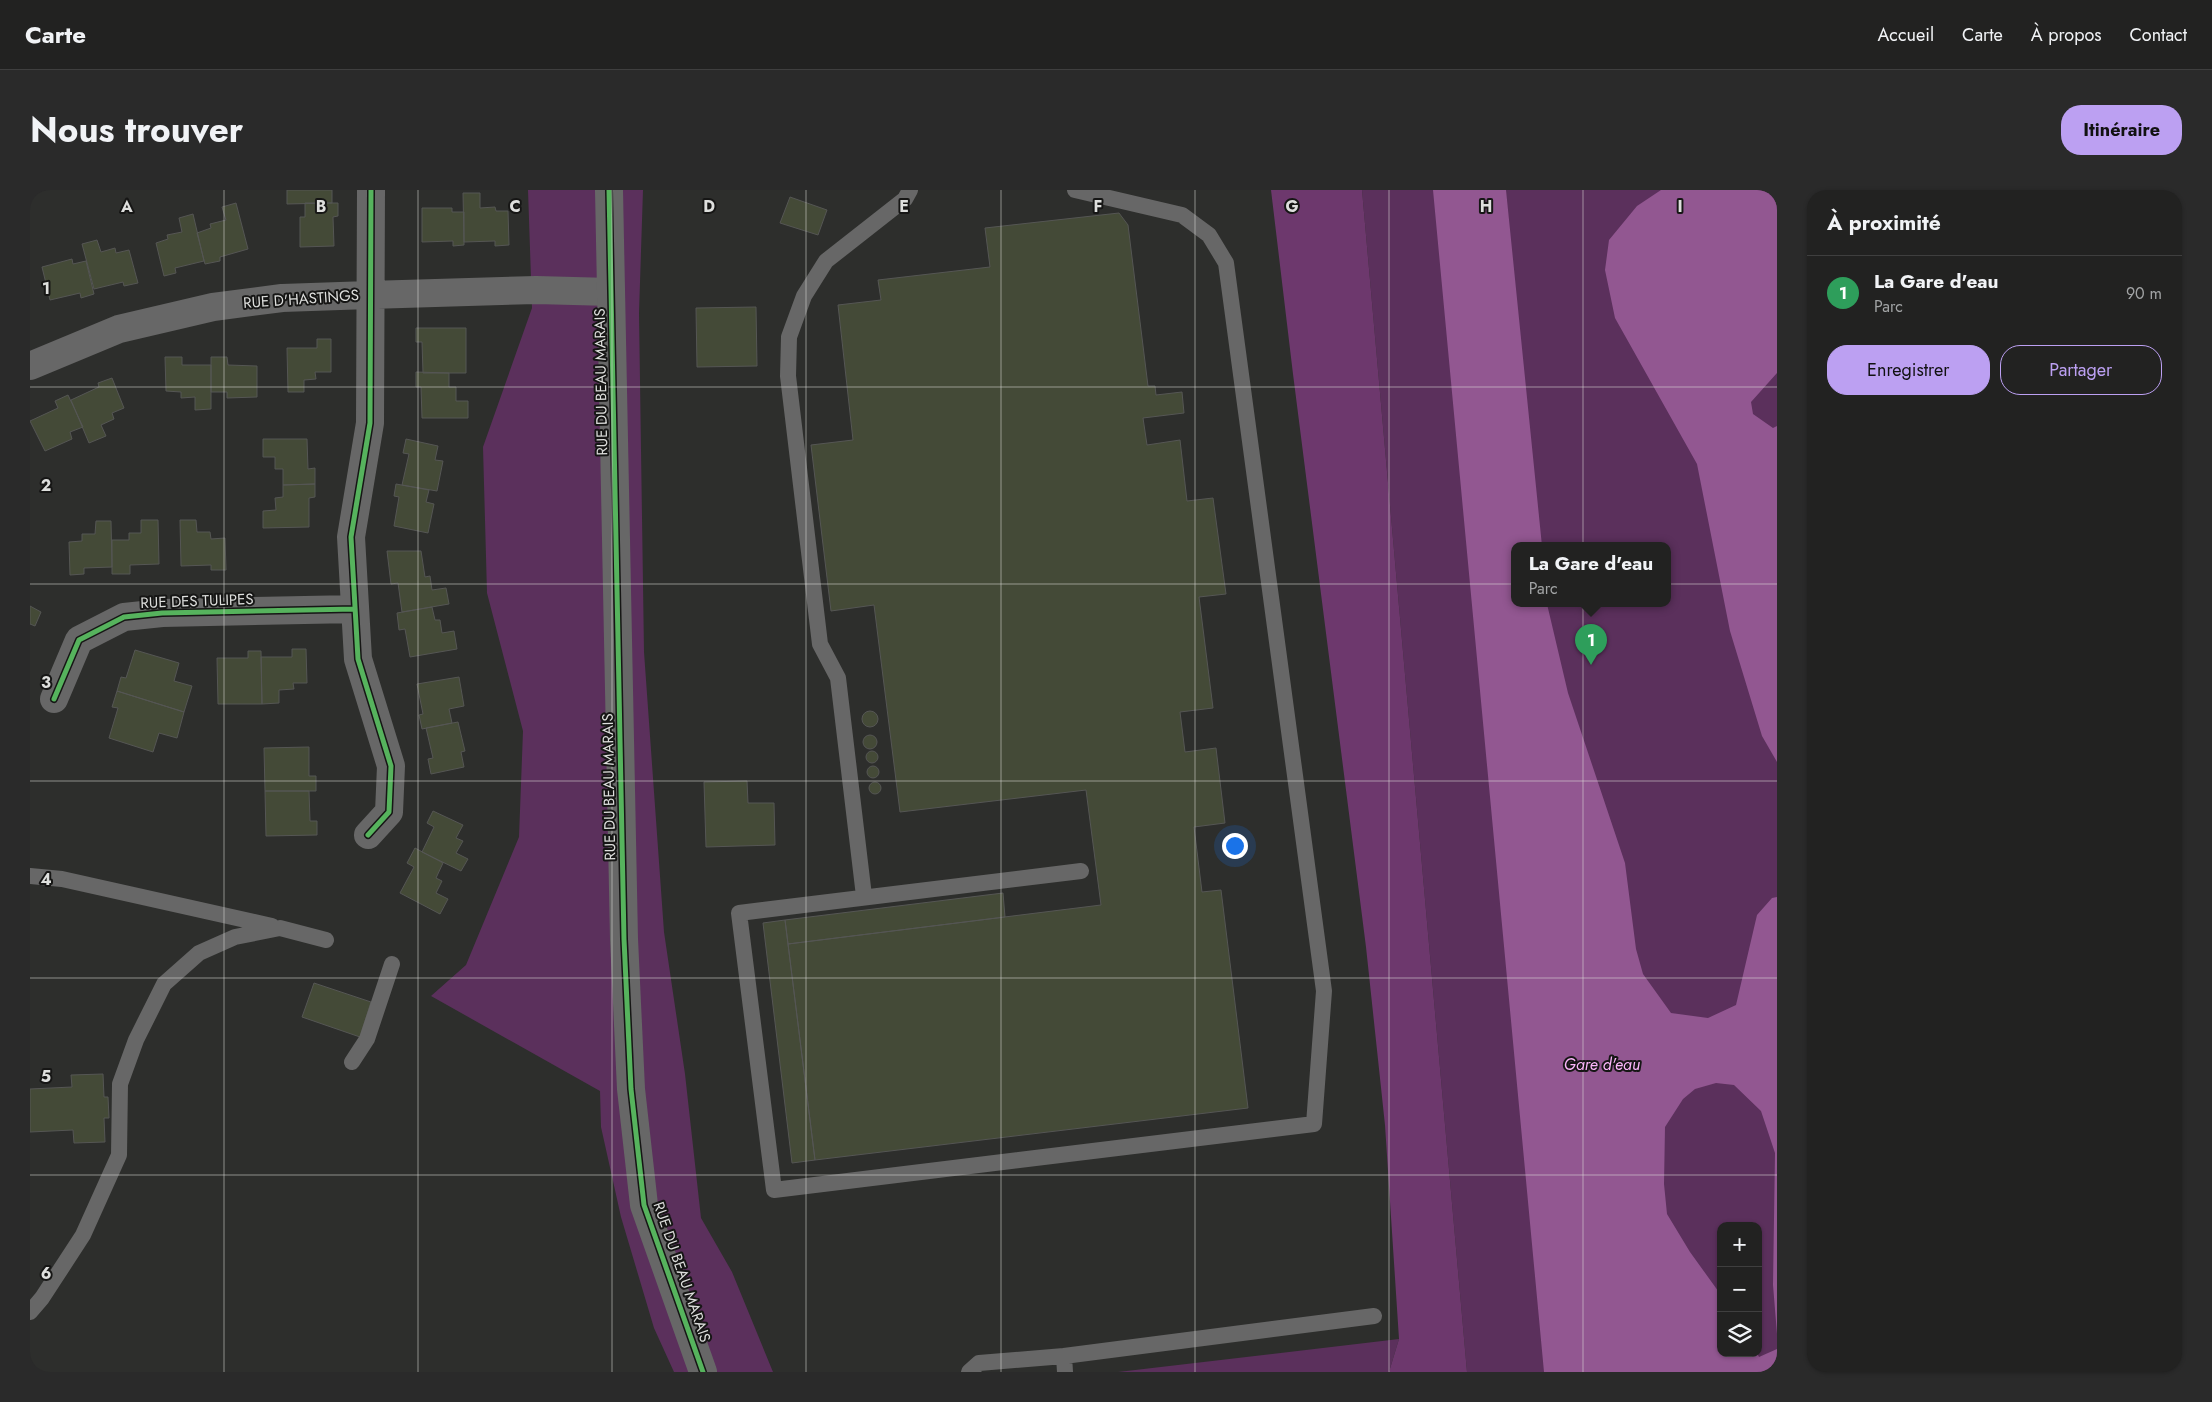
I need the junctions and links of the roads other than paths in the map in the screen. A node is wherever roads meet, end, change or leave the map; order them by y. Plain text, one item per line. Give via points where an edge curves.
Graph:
1 (370, 190) edge
2 (609, 190) edge
3 (910, 190) edge
4 (1075, 190) edge
5 (612, 292) junction
6 (369, 295) junction
7 (30, 366) edge
8 (355, 609) junction
9 (54, 699) dead end
10 (368, 835) dead end
11 (1081, 870) dead end
12 (30, 876) edge
13 (864, 896) junction
14 (280, 928) junction
15 (326, 940) dead end
16 (392, 964) dead end
17 (352, 1062) dead end
18 (30, 1312) edge
19 (1374, 1316) dead end
20 (1064, 1364) edge
21 (703, 1372) edge
22 (968, 1372) edge

1 - 6 street
2 - 5 street, RUE DU BEAU MARAIS
3 - 13 lane via 905,199 826,261 804,296 789,338 788,376 820,644 838,678
4 - 13 lane via 1182,215 1209,235 1226,262 1324,991 1314,1124 774,1190 739,913
5 - 6 street, RUE D'HASTINGS via 536,290
5 - 21 street, RUE DU BEAU MARAIS via 624,939 631,1089 644,1205
6 - 7 street, RUE D'HASTINGS via 282,298 213,307 119,329
6 - 8 street via 370,423 351,537
8 - 9 street, RUE DES TULIPES via 162,613 124,617 79,640
8 - 10 street via 358,659 391,766 388,812
11 - 13 lane
12 - 14 lane via 62,879
14 - 15 lane
14 - 18 lane via 235,937 199,953 164,984 136,1040 120,1084 119,1155 83,1235
16 - 17 lane via 367,1039
19 - 20 lane
20 - 22 lane via 979,1363

